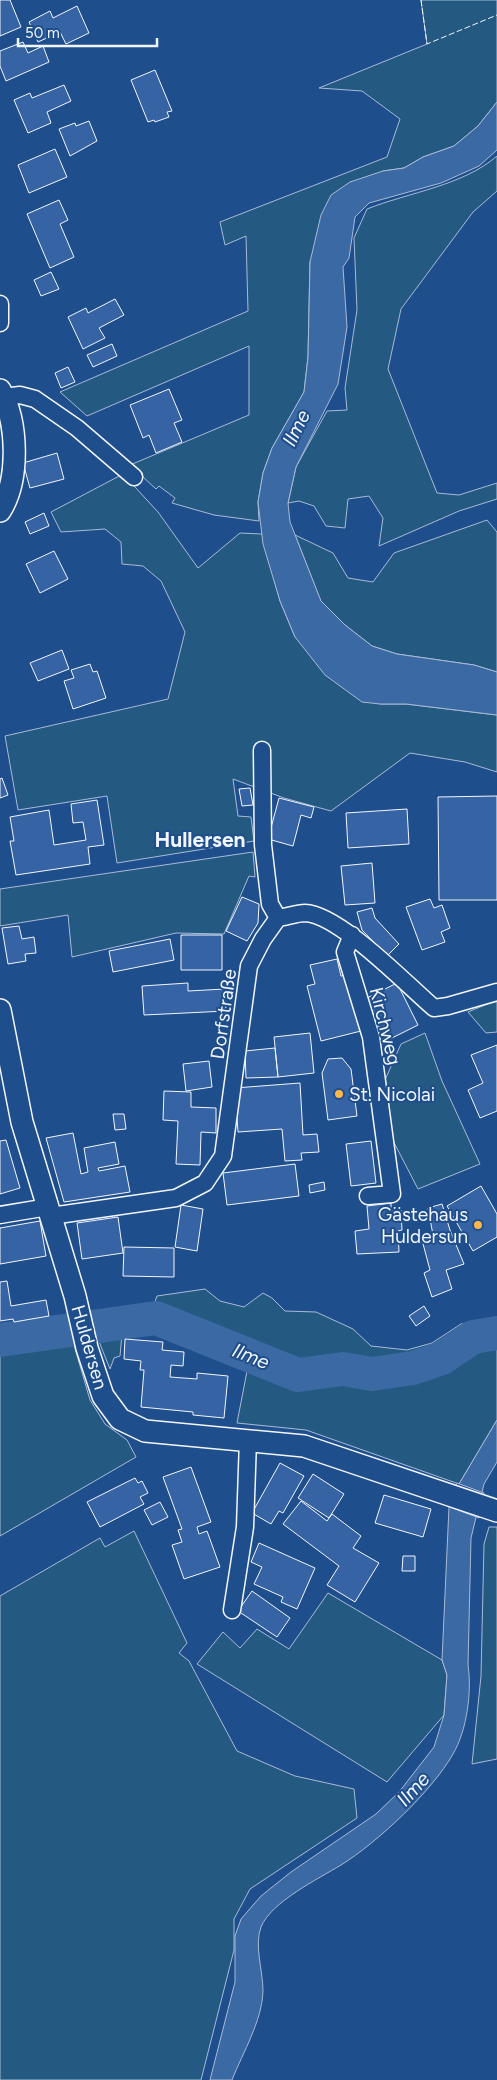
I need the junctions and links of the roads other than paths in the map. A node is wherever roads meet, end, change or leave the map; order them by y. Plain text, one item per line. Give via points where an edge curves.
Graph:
1 (0, 304) edge
2 (0, 323) edge
3 (2, 393) edge
4 (134, 477) dead end
5 (0, 511) edge
6 (262, 750) dead end
7 (278, 918) junction
8 (352, 935) junction
9 (497, 992) edge
10 (0, 1010) edge
11 (368, 1196) dead end
12 (49, 1211) junction
13 (0, 1215) edge
14 (248, 1440) junction
15 (492, 1509) edge
16 (232, 1610) dead end

1 - 2 street
3 - 4 street via 35,399 77,428
3 - 5 street via 15,442 13,473
6 - 7 street via 263,845 270,904
7 - 8 street via 306,913
7 - 12 street, Dorfstraße via 248,966 223,1156 205,1183 176,1198
8 - 9 street via 434,1008
8 - 11 street, Kirchweg via 346,952 371,1037 392,1194
10 - 12 street, Huldersen via 22,1122
12 - 13 street, Dorfstraße
12 - 14 street, Huldersen via 103,1396 120,1418 145,1431
14 - 15 street, Huldersen via 304,1446
14 - 16 street via 245,1527

